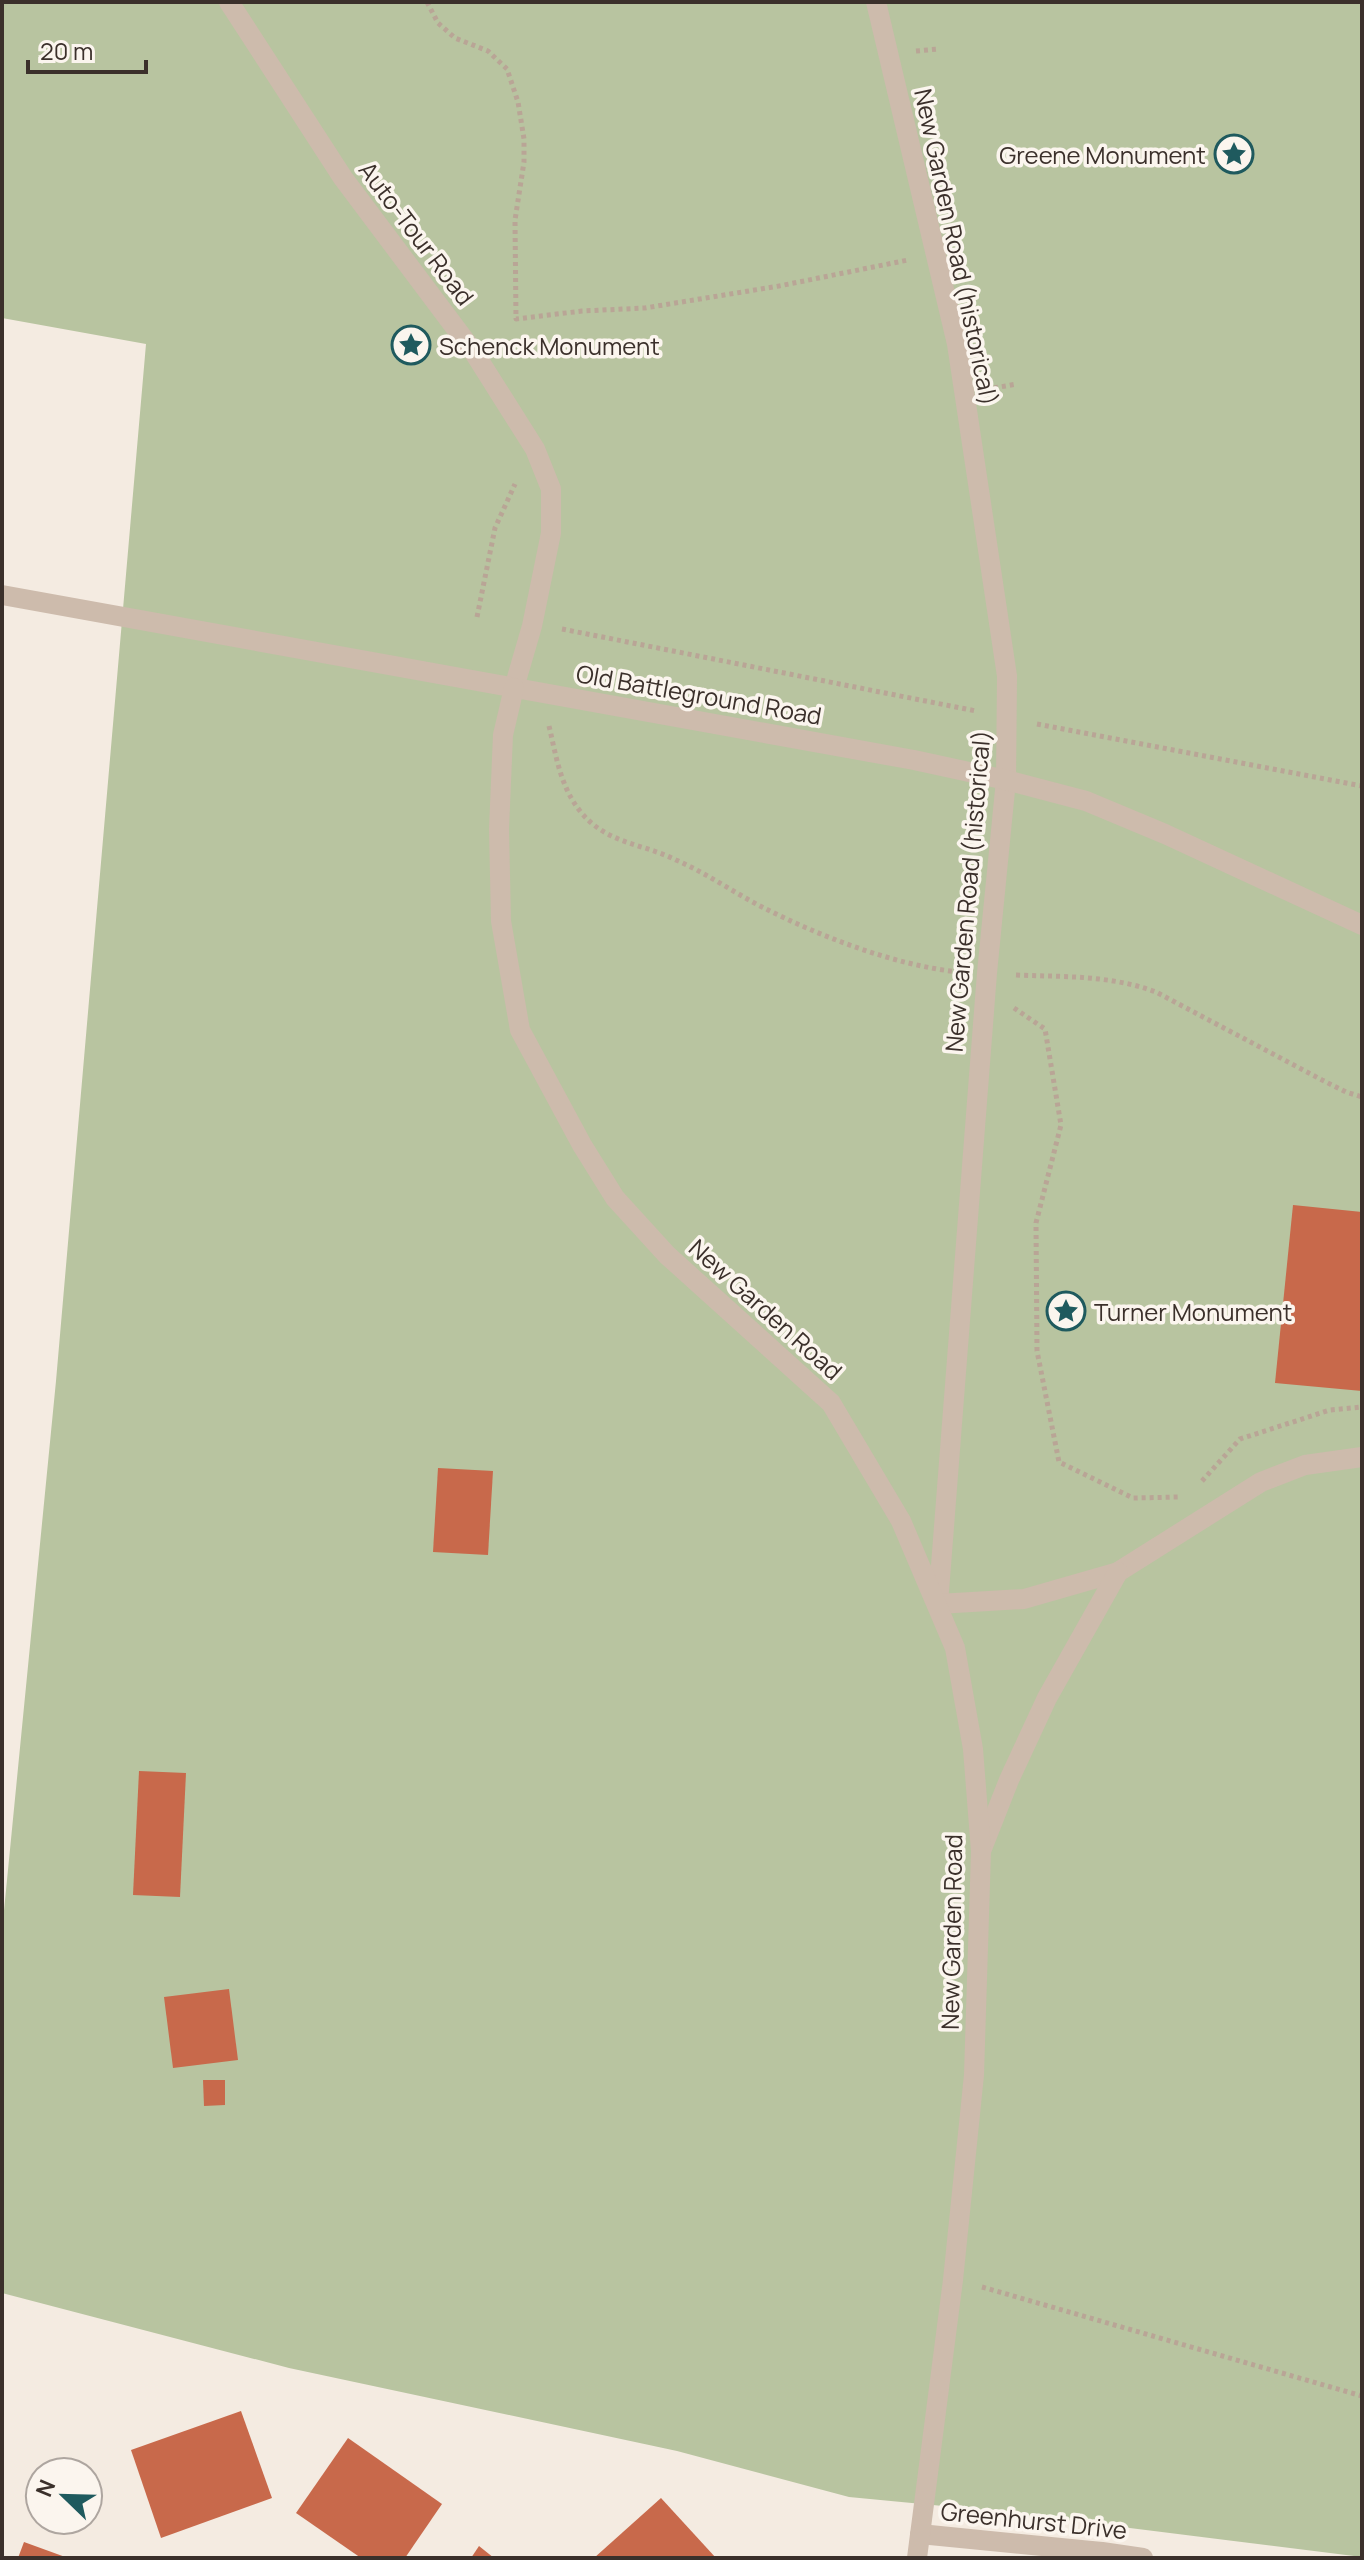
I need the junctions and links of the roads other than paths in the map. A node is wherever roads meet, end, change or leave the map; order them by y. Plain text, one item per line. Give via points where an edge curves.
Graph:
1 (229, 2) edge
2 (876, 2) edge
3 (2, 595) edge
4 (514, 688) junction
5 (1006, 780) junction
6 (1362, 925) edge
7 (1362, 1457) edge
8 (1118, 1572) junction
9 (938, 1604) junction
10 (981, 1851) junction
11 (920, 2534) junction
12 (917, 2558) edge
13 (1143, 2558) edge

1 - 4 street, Auto-Tour Road via 343,178 475,354 535,449 551,489 551,533
2 - 5 street, New Garden Road (historical) via 957,344 1007,676
3 - 4 street, Old Battleground Road
4 - 5 street, Old Battleground Road
4 - 9 street, New Garden Road via 503,735 499,829 501,921 520,1030 615,1198 667,1255 831,1403 901,1521
5 - 6 street, Old Battleground Road via 1086,801
5 - 9 street, New Garden Road (historical)
7 - 8 street via 1305,1465 1261,1482
8 - 9 street via 1024,1599
8 - 10 street via 1047,1698
9 - 10 street, New Garden Road via 955,1648 965,1697
10 - 11 street, New Garden Road via 974,2075
11 - 12 street, New Garden Road
11 - 13 street, Greenhurst Drive

